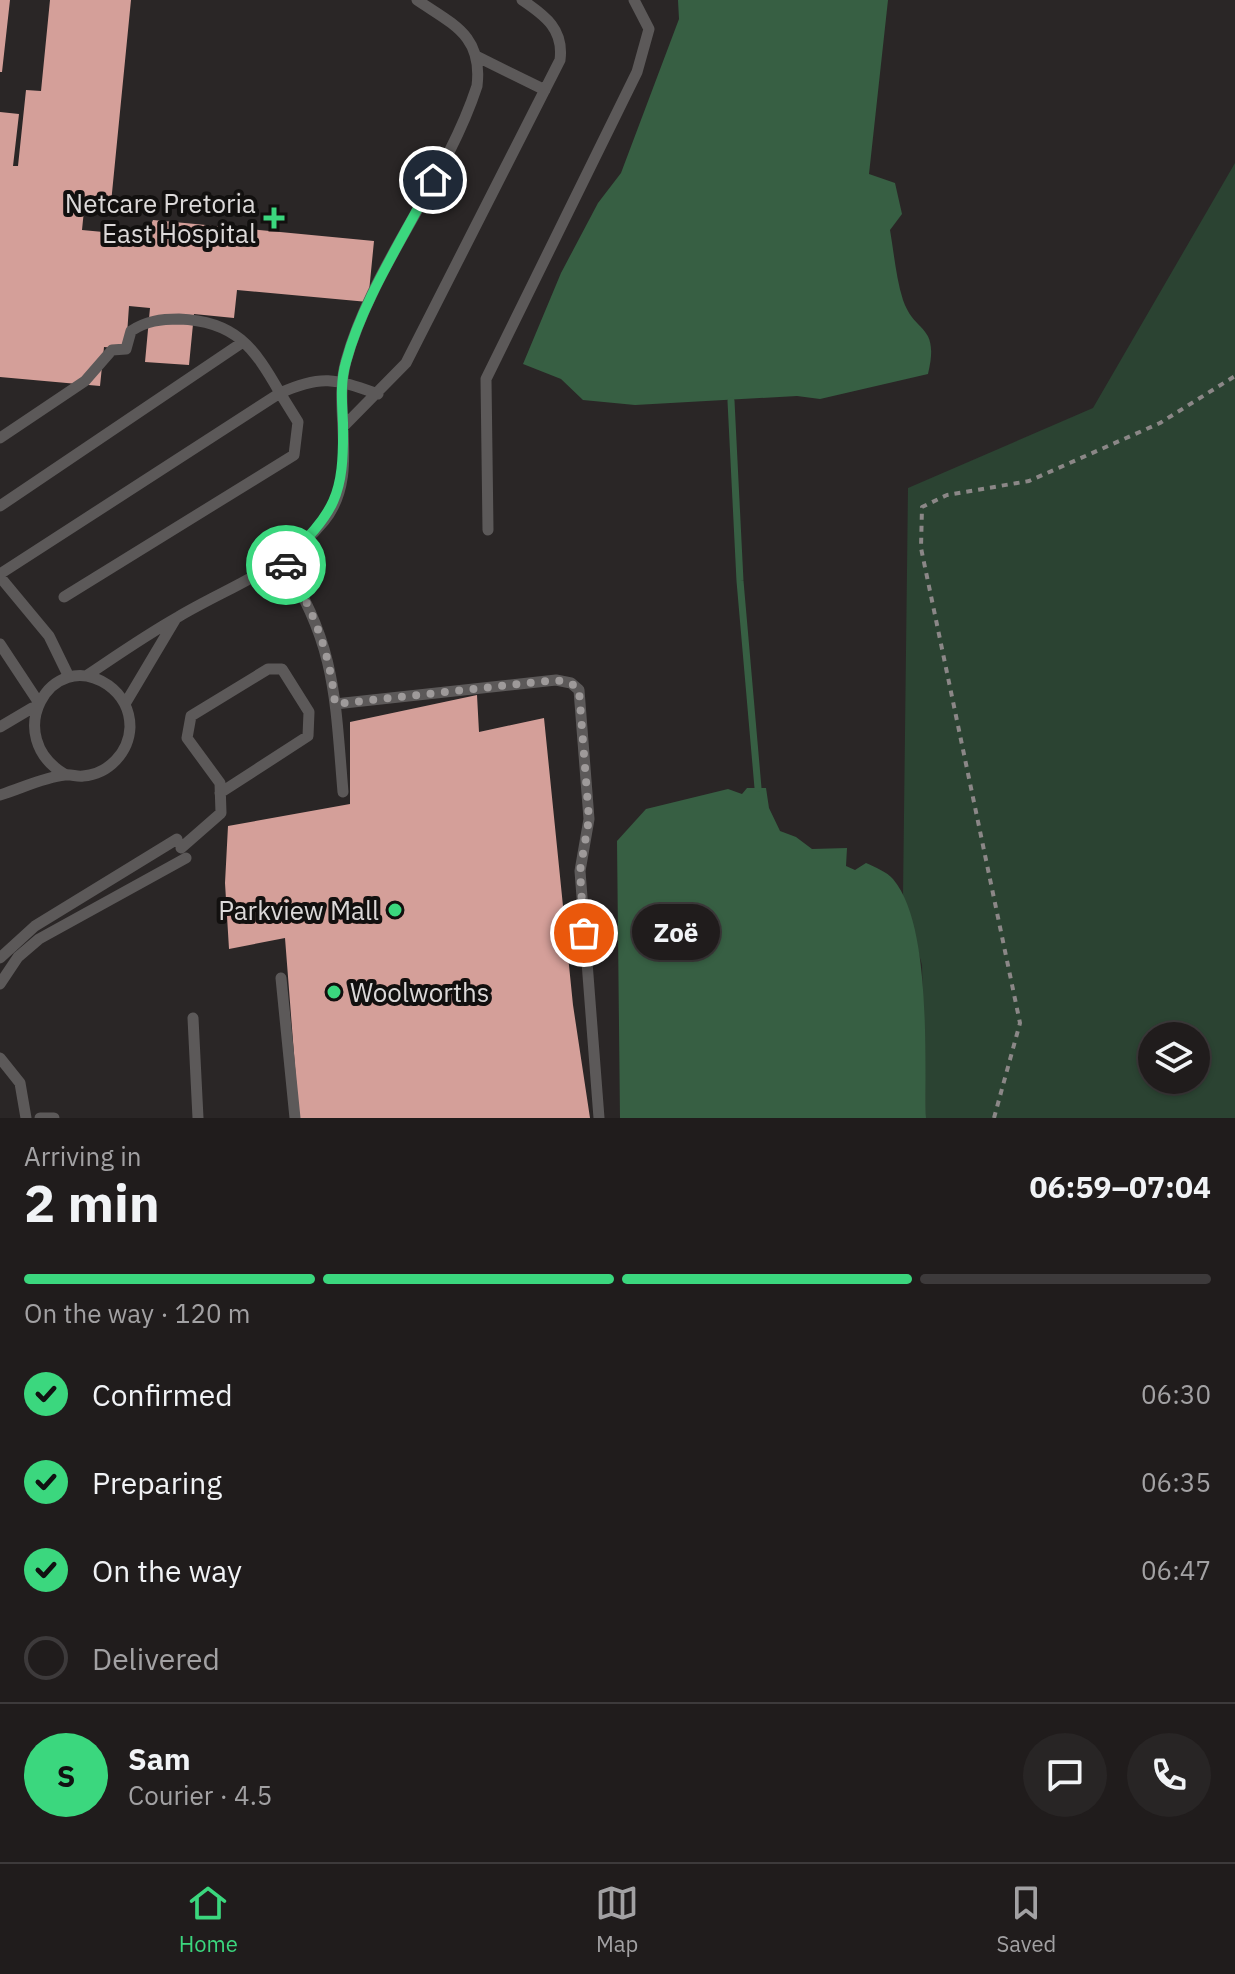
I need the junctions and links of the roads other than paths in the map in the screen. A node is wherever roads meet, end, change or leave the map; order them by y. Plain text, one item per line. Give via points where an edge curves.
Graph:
1 (417, 0) edge
2 (522, 0) edge
3 (634, 0) edge
4 (478, 57) junction
5 (545, 90) junction
6 (243, 342) junction
7 (342, 381) junction
8 (280, 393) junction
9 (378, 394) junction
10 (343, 427) junction
11 (0, 438) edge
12 (0, 506) edge
13 (488, 530) dead end
14 (283, 562) junction
15 (0, 576) edge
16 (64, 597) dead end
17 (178, 617) junction
18 (0, 644) edge
19 (86, 676) junction
20 (69, 677) junction
21 (35, 704) junction
22 (125, 704) junction
23 (335, 704) junction
24 (0, 727) edge
25 (66, 775) junction
26 (343, 792) dead end
27 (220, 793) junction
28 (0, 795) edge
29 (181, 848) junction
30 (0, 958) edge
31 (281, 978) dead end
32 (0, 984) edge
33 (193, 1018) dead end
34 (0, 1058) edge
35 (26, 1118) edge
36 (40, 1118) edge
37 (54, 1118) edge
38 (198, 1118) edge
39 (295, 1118) edge
40 (599, 1118) edge

1 - 4 lane via 458,28
2 - 5 lane via 542,13 562,43
3 - 13 lane via 649,29 637,72 486,379
4 - 5 lane
4 - 7 lane via 472,102 354,335
5 - 9 lane via 420,340
6 - 8 lane
6 - 11 lane via 230,329 204,320 142,324 131,331 126,349 112,350 85,381
6 - 12 lane
7 - 8 lane via 309,380
7 - 9 lane
7 - 10 lane
8 - 15 lane
8 - 16 lane via 298,422 294,455
9 - 10 lane
10 - 14 lane via 343,474 335,502
14 - 17 lane
14 - 23 lane via 313,613 326,648
15 - 20 lane via 49,636
17 - 19 lane
17 - 22 lane
18 - 21 lane
19 - 20 lane
19 - 22 lane via 115,690
20 - 21 lane via 53,683
21 - 24 lane
21 - 25 lane via 31,741 39,756
22 - 25 lane via 129,737 123,752 98,773
23 - 26 lane
23 - 40 lane via 556,680 579,690 589,819 580,871
25 - 28 lane
27 - 27 lane via 220,783 187,738 191,716 268,669 282,669 309,712 308,736
27 - 29 lane via 221,813
29 - 30 lane via 35,926
29 - 32 lane via 39,939 18,957
31 - 39 lane
33 - 38 lane
34 - 35 lane via 20,1083
36 - 37 lane

